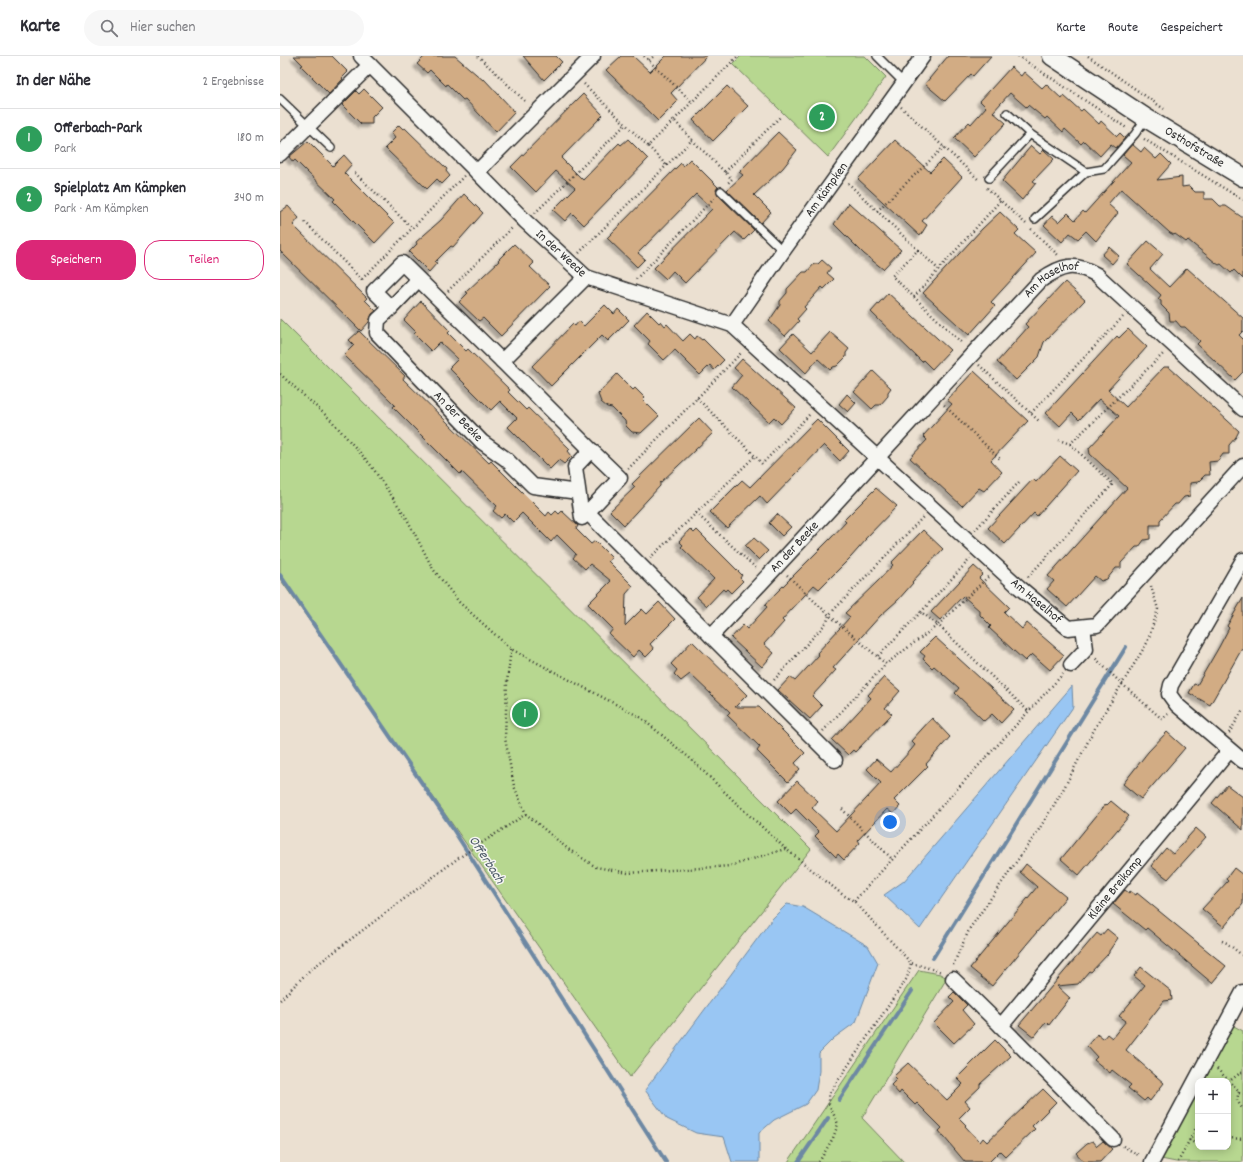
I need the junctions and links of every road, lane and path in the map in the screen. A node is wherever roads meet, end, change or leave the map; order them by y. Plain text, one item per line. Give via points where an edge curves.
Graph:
1 (478, 56) edge
2 (593, 56) edge
3 (644, 56) edge
4 (654, 56) edge
5 (738, 56) edge
6 (877, 56) edge
7 (923, 56) edge
8 (1052, 56) edge
9 (1088, 56) edge
10 (365, 60) edge
11 (649, 60) junction
12 (574, 74) junction
13 (904, 83) junction
14 (280, 99) edge
15 (692, 102) junction
16 (536, 112) junction
17 (1007, 113) dead end
18 (1170, 113) dead end
19 (780, 117) dead end
20 (1146, 118) junction
21 (674, 120) junction
22 (625, 125) junction
23 (308, 126) junction
24 (1030, 134) junction
25 (692, 140) junction
26 (648, 146) junction
27 (944, 147) dead end
28 (331, 148) dead end
29 (280, 154) edge
30 (666, 165) junction
31 (475, 170) junction
32 (725, 172) junction
33 (839, 172) junction
34 (1086, 172) junction
35 (355, 173) dead end
36 (1243, 177) edge
37 (989, 178) dead end
38 (721, 191) junction
39 (1001, 200) dead end
40 (877, 211) junction
41 (1035, 219) dead end
42 (305, 222) dead end
43 (526, 222) junction
44 (412, 228) junction
45 (918, 250) junction
46 (783, 251) junction
47 (569, 263) junction
48 (938, 269) junction
49 (586, 277) junction
50 (362, 279) junction
51 (418, 280) junction
52 (374, 291) junction
53 (625, 291) junction
54 (914, 297) junction
55 (439, 300) junction
56 (391, 308) junction
57 (1131, 308) junction
58 (732, 325) junction
59 (752, 342) junction
60 (1174, 344) junction
61 (971, 356) junction
62 (502, 361) junction
63 (280, 374) edge
64 (933, 395) junction
65 (697, 398) junction
66 (820, 404) junction
67 (1243, 409) edge
68 (1031, 413) junction
69 (1039, 421) dead end
70 (1059, 440) dead end
71 (1070, 444) junction
72 (591, 450) junction
73 (755, 456) junction
74 (878, 457) junction
75 (1001, 460) dead end
76 (1243, 466) edge
77 (620, 478) junction
78 (1021, 480) dead end
79 (578, 492) junction
80 (932, 507) junction
81 (587, 512) junction
82 (696, 513) junction
83 (979, 549) junction
84 (1243, 560) edge
85 (778, 566) junction
86 (641, 567) junction
87 (999, 567) junction
88 (1147, 572) junction
89 (766, 578) junction
90 (1019, 587) junction
91 (921, 612) junction
92 (829, 615) junction
93 (938, 625) junction
94 (1083, 626) junction
95 (711, 636) junction
96 (1086, 648) junction
97 (511, 649) junction
98 (877, 656) junction
99 (886, 664) junction
100 (1071, 665) joint
101 (1122, 684) junction
102 (765, 689) junction
103 (1177, 705) junction
104 (1243, 710) edge
105 (1028, 711) junction
106 (816, 739) junction
107 (1226, 748) junction
108 (835, 760) dead end
109 (1243, 761) edge
110 (842, 809) dead end
111 (526, 814) junction
112 (786, 849) junction
113 (893, 860) junction
114 (854, 901) junction
115 (1222, 941) dead end
116 (1243, 956) edge
117 (911, 963) junction
118 (950, 974) junction
119 (1243, 992) edge
120 (280, 1000) edge
121 (1001, 1026) junction
122 (1243, 1071) edge
123 (1231, 1080) edge
124 (1231, 1084) edge
125 (1239, 1093) junction
126 (1243, 1094) edge
127 (1243, 1110) edge
128 (1195, 1130) edge
129 (1231, 1138) edge
130 (1113, 1139) joint
131 (1243, 1139) edge
132 (1190, 1140) junction
133 (1195, 1143) edge
134 (819, 1162) edge
135 (1152, 1162) edge
136 (1178, 1162) edge

1 - 16 path
2 - 12 street
3 - 11 path
4 - 11 path
5 - 15 path
6 - 13 lane
7 - 13 street, Am Kämpken
8 - 20 street, Osthofstraße
9 - 18 path
10 - 23 street, In der Weede
10 - 31 street, In der Weede
11 - 15 path
12 - 16 street
12 - 22 path
13 - 33 street, Am Kämpken
14 - 23 lane
15 - 21 path
16 - 31 street
17 - 24 lane
19 - 32 path
20 - 34 lane via 1136,134 1104,169
20 - 36 street, Osthofstraße
21 - 25 path
21 - 26 path
22 - 26 path
22 - 43 path
23 - 28 lane
23 - 29 street, In der Weede
24 - 34 lane
24 - 37 lane
25 - 30 path
25 - 32 path
26 - 30 path
27 - 40 path
30 - 47 path
31 - 43 street, In der Weede
31 - 44 path
32 - 38 path via 732,179
33 - 40 path
33 - 46 street, Am Kämpken
34 - 41 lane
35 - 44 path
38 - 46 lane
38 - 53 path
39 - 48 path
40 - 45 path
42 - 50 path
43 - 47 street, In der Weede
43 - 55 path via 511,228
44 - 50 path
45 - 48 path
45 - 54 path via 892,276
46 - 58 street, Am Kämpken
47 - 49 street, In der Weede
48 - 54 path
49 - 53 street, In der Weede
49 - 62 street
50 - 52 path
51 - 52 street via 402,263
51 - 55 street
51 - 56 street, An der Beeke
52 - 56 street
53 - 58 street, In der Weede
54 - 61 path via 963,344
55 - 62 street
56 - 79 street, An der Beeke via 378,320 377,333 482,442 506,459 533,486
57 - 60 street, Am Haselhof
57 - 61 street, Am Haselhof via 1097,275 1074,266 1064,268 1052,272 1041,280
57 - 68 path
58 - 59 street, Am Haselhof
59 - 65 path
59 - 66 street, Am Haselhof
60 - 67 street, Am Haselhof
60 - 71 path
61 - 64 street, Am Haselhof
61 - 68 path
62 - 72 street
63 - 97 path via 330,419 370,464 406,517 434,568 459,602
64 - 74 street, Am Haselhof
64 - 75 path
65 - 73 path
65 - 77 path
66 - 73 path via 762,464
66 - 74 street, Am Haselhof
68 - 69 path
70 - 71 path
71 - 90 path via 1113,484
72 - 77 street
72 - 79 street via 575,467
73 - 82 path
74 - 80 street, Am Haselhof
74 - 85 street, An der Beeke
76 - 88 street, Am Haselhof
77 - 81 street
78 - 83 path via 971,534
79 - 81 street via 582,518
80 - 83 street, Am Haselhof
80 - 92 path
81 - 86 street
82 - 86 path
82 - 89 path
83 - 87 street, Am Haselhof
83 - 91 path
84 - 103 street via 1171,685 1170,694
85 - 89 street, An der Beeke
85 - 92 path
86 - 95 street
87 - 90 street, Am Haselhof
87 - 93 path
88 - 94 street, Am Haselhof via 1097,625
88 - 101 path via 1158,609 1147,643
89 - 95 street, An der Beeke
90 - 94 street, Am Haselhof via 1068,628
91 - 93 path
91 - 98 path
92 - 98 path
92 - 102 path via 827,622
93 - 99 path
93 - 105 path
94 - 96 street
95 - 102 street
96 - 100 street
96 - 101 path
97 - 111 path via 505,738 514,786
97 - 112 path via 640,717 692,760
98 - 99 path
99 - 106 path
100 - 105 path
101 - 103 path via 1162,719
101 - 118 path via 1038,832 981,909
102 - 106 street
103 - 107 street
104 - 107 path
105 - 113 path
106 - 108 street
107 - 109 street
107 - 121 street, Kleine Breikamp
110 - 113 path
111 - 112 path via 568,849 596,867 628,873 730,866
111 - 120 path via 457,859 310,970
112 - 114 path
113 - 114 path
114 - 117 path
115 - 116 path
117 - 118 path
117 - 134 path via 907,978 829,1094 829,1104 838,1124
118 - 121 street
119 - 135 street
121 - 130 street
122 - 123 path
124 - 125 path
125 - 126 path
125 - 127 path via 1238,1100
128 - 132 path
129 - 131 path
130 - 135 path
132 - 133 path
132 - 136 path

